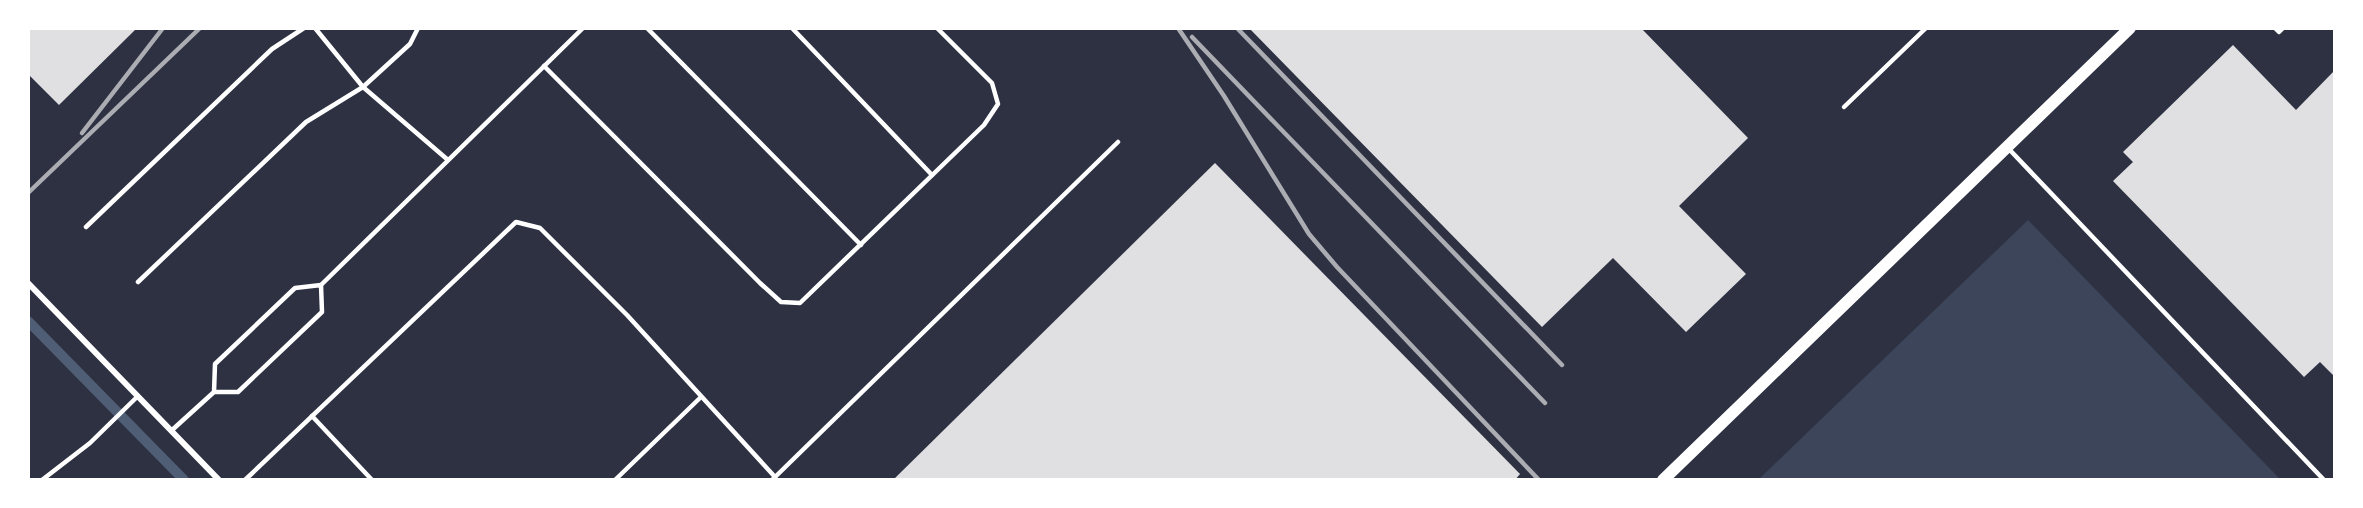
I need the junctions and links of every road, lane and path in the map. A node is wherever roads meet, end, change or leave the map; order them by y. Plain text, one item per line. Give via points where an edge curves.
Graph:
1 (304, 28) edge
2 (315, 28) edge
3 (418, 28) edge
4 (583, 28) edge
5 (647, 28) edge
6 (792, 28) edge
7 (937, 28) edge
8 (1926, 28) edge
9 (2130, 28) edge
10 (2275, 28) edge
11 (2283, 28) edge
12 (544, 66) junction
13 (363, 87) junction
14 (1844, 106) dead end
15 (1118, 142) dead end
16 (2007, 147) junction
17 (448, 160) junction
18 (932, 175) junction
19 (86, 227) dead end
20 (861, 245) junction
21 (138, 282) dead end
22 (28, 283) edge
23 (321, 285) junction
24 (214, 392) junction
25 (138, 396) junction
26 (701, 397) junction
27 (312, 416) junction
28 (171, 430) junction
29 (774, 478) edge
30 (42, 480) edge
31 (219, 480) edge
32 (245, 480) edge
33 (372, 480) edge
34 (615, 480) edge
35 (1663, 480) edge
36 (2324, 480) edge

1 - 19 lane via 272,49
2 - 13 lane
3 - 13 lane via 410,44
4 - 12 lane
5 - 20 lane
6 - 18 lane
7 - 18 lane via 992,83 998,104 984,125
8 - 14 lane
9 - 16 main road
10 - 11 lane via 2279,32
12 - 17 lane
12 - 20 lane via 781,302 800,303
13 - 17 lane
13 - 21 lane via 306,122
15 - 29 lane
16 - 35 main road
16 - 36 lane
17 - 23 lane
18 - 20 lane
22 - 25 street
23 - 24 lane via 296,288 215,364
23 - 24 lane via 322,312 238,392
24 - 28 lane
25 - 28 street
25 - 30 lane via 90,443
26 - 27 lane via 540,228 516,222
26 - 29 lane
26 - 34 lane
27 - 32 lane
27 - 33 lane
28 - 31 street

